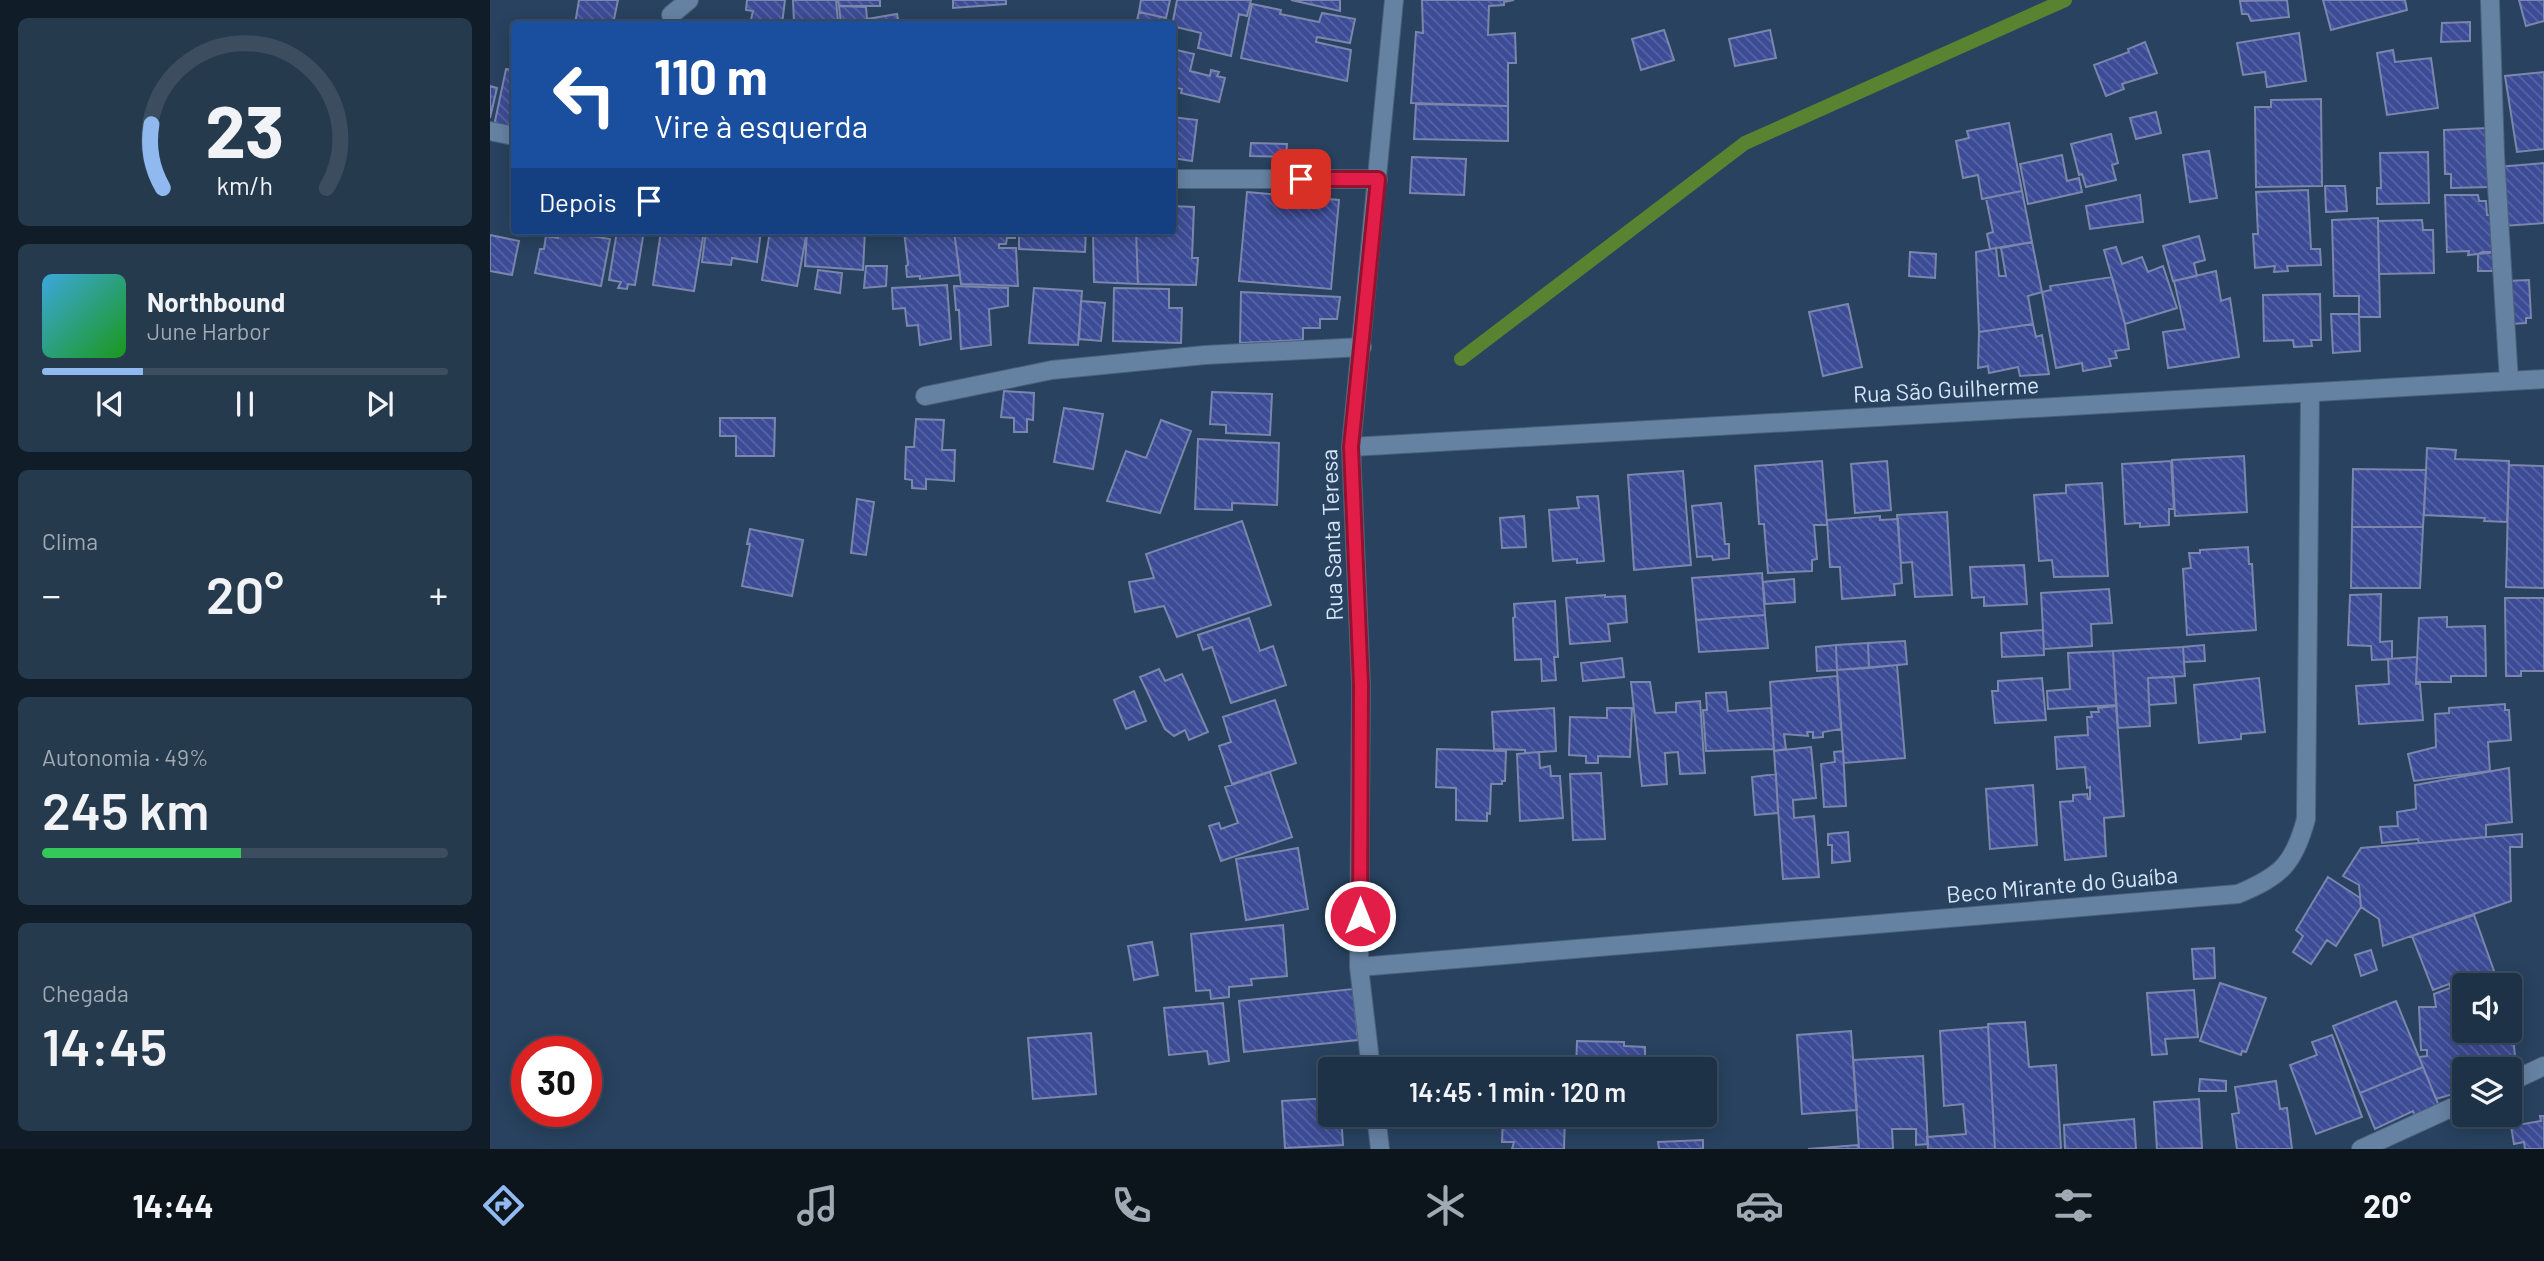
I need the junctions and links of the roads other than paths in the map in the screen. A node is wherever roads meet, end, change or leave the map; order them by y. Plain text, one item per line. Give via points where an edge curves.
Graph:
1 (689, 0) edge
2 (1394, 0) edge
3 (2490, 1) edge
4 (671, 15) dead end
5 (490, 131) edge
6 (511, 135) edge
7 (1176, 179) edge
8 (1378, 179) junction
9 (1362, 347) junction
10 (2544, 379) edge
11 (2509, 380) junction
12 (2310, 393) junction
13 (925, 396) dead end
14 (1351, 447) junction
15 (1359, 967) junction
16 (1370, 1057) edge
17 (2544, 1066) edge
18 (2522, 1076) edge
19 (2452, 1107) edge
20 (1377, 1127) edge
21 (1380, 1149) edge
22 (2361, 1149) edge

1 - 4 street
2 - 8 street, Rua Santa Teresa
3 - 11 street
5 - 6 street
7 - 8 street
8 - 9 street, Rua Santa Teresa
9 - 13 street via 1205,355 1052,370
9 - 14 street, Rua Santa Teresa
10 - 11 street, Rua São Guilherme
11 - 12 street, Rua São Guilherme
12 - 14 street, Rua São Guilherme
12 - 15 street, Beco Mirante do Guaíba via 2306,819 2299,846 2285,867 2264,883 2238,894
14 - 15 street, Rua Santa Teresa via 1361,685
15 - 16 street, Rua Santa Teresa
17 - 18 street
19 - 22 street
20 - 21 street

